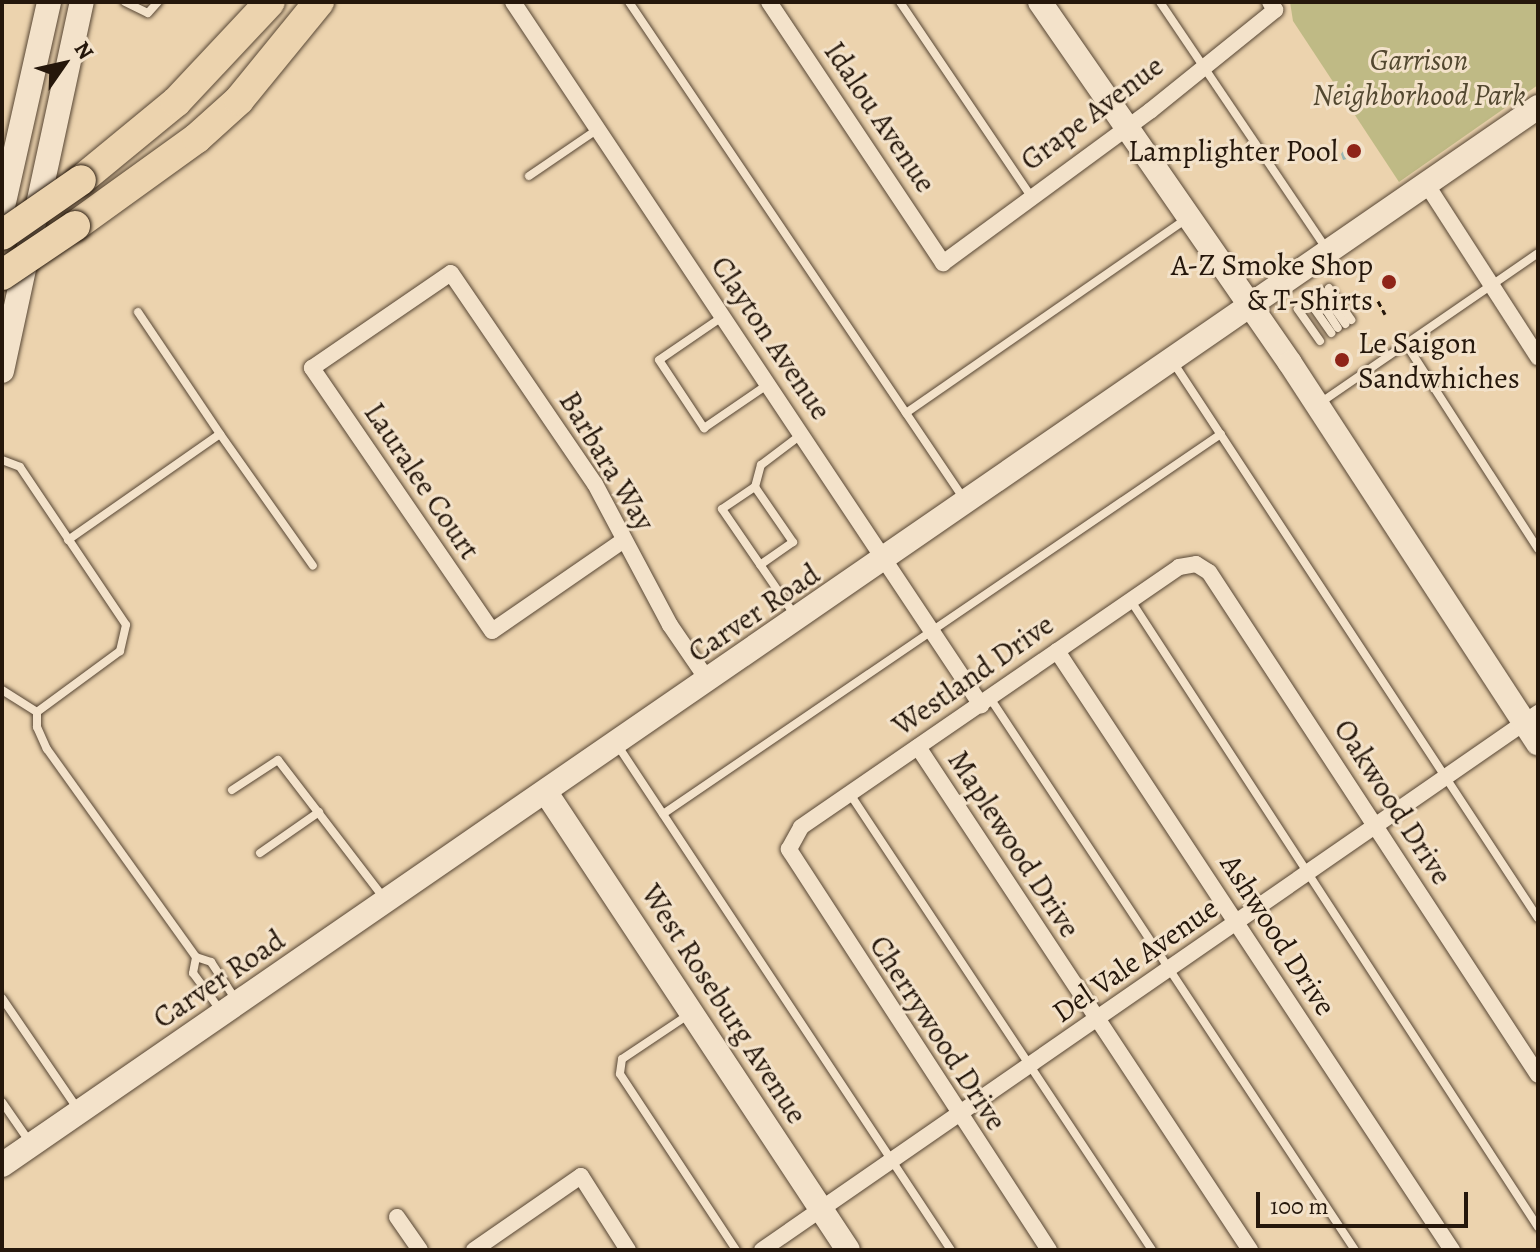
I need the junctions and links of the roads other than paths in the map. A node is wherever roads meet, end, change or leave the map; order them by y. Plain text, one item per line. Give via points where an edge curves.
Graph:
1 (49, 2) edge
2 (82, 2) edge
3 (125, 2) edge
4 (158, 2) edge
5 (270, 2) edge
6 (319, 2) edge
7 (513, 2) edge
8 (629, 2) edge
9 (769, 2) edge
10 (900, 2) edge
11 (1040, 2) edge
12 (1160, 2) edge
13 (1272, 6) edge
14 (1202, 64) junction
15 (1538, 107) edge
16 (598, 129) junction
17 (1125, 129) junction
18 (529, 176) dead end
19 (1427, 185) junction
20 (1030, 195) junction
21 (2, 211) edge
22 (1186, 219) junction
23 (2, 235) edge
24 (1329, 253) junction
25 (1538, 253) edge
26 (943, 263) joint
27 (451, 273) joint
28 (2, 275) edge
29 (1492, 286) junction
30 (1248, 307) junction
31 (138, 312) dead end
32 (723, 317) junction
33 (1341, 326) junction
34 (1320, 341) dead end
35 (1406, 344) junction
36 (1538, 357) edge
37 (1170, 358) junction
38 (2, 371) edge
39 (768, 384) junction
40 (1316, 405) junction
41 (906, 413) junction
42 (220, 434) junction
43 (802, 434) junction
44 (1221, 434) junction
45 (2, 460) edge
46 (755, 487) junction
47 (968, 505) junction
48 (68, 540) junction
49 (624, 540) junction
50 (1538, 549) edge
51 (886, 561) junction
52 (1196, 564) joint
53 (760, 565) junction
54 (313, 566) dead end
55 (1131, 600) junction
56 (798, 621) junction
57 (931, 629) junction
58 (1057, 651) junction
59 (709, 682) junction
60 (2, 690) edge
61 (14, 701) junction
62 (986, 701) junction
63 (2, 704) edge
64 (37, 712) junction
65 (1534, 726) edge
66 (617, 746) junction
67 (918, 747) junction
68 (1447, 777) junction
69 (232, 790) dead end
70 (850, 793) junction
71 (547, 794) junction
72 (319, 812) junction
73 (663, 814) junction
74 (1376, 828) junction
75 (791, 843) joint
76 (260, 853) dead end
77 (1310, 873) junction
78 (388, 903) junction
79 (1538, 918) edge
80 (1237, 924) junction
81 (196, 957) junction
82 (1169, 971) junction
83 (2, 998) edge
84 (231, 1009) junction
85 (692, 1012) junction
86 (1096, 1021) junction
87 (1032, 1065) junction
88 (1538, 1075) edge
89 (2, 1102) edge
90 (79, 1112) junction
91 (958, 1116) junction
92 (31, 1145) junction
93 (892, 1161) junction
94 (2, 1165) edge
95 (821, 1209) junction
96 (397, 1217) dead end
97 (1538, 1227) edge
98 (623, 1248) edge
99 (420, 1250) edge
100 (474, 1250) edge
101 (736, 1250) edge
102 (762, 1250) edge
103 (848, 1250) edge
104 (951, 1250) edge
105 (1049, 1250) edge
106 (1152, 1250) edge
107 (1250, 1250) edge
108 (1355, 1250) edge
109 (1452, 1250) edge

1 - 21 street
2 - 38 street
3 - 4 lane via 148,13
5 - 23 highway, bridge via 176,102 81,180
6 - 28 highway, bridge via 239,100 197,138
7 - 16 street, Clayton Avenue
8 - 41 lane
9 - 26 street, Idalou Avenue
10 - 20 lane
11 - 17 street
12 - 14 lane
13 - 14 street, Grape Avenue
14 - 17 street, Grape Avenue
14 - 24 lane
15 - 19 street, Carver Road
16 - 18 lane
16 - 32 street, Clayton Avenue
17 - 20 street, Grape Avenue
17 - 22 street
19 - 24 street, Carver Road
19 - 29 street
20 - 26 street, Grape Avenue
22 - 30 street
22 - 41 lane
24 - 30 street, Carver Road
25 - 29 lane
27 - 49 street, Barbara Way via 595,484
27 - 49 street, Lauralee Court via 312,368 492,631
29 - 35 lane
29 - 36 street
30 - 37 street, Carver Road
30 - 40 street
31 - 42 lane
32 - 39 street, Clayton Avenue
32 - 39 lane via 659,360 704,428
33 - 33 lane via 1323,292
33 - 34 lane via 1309,301 1298,309
35 - 40 lane
35 - 50 lane
37 - 44 lane
37 - 47 street, Carver Road
39 - 43 street, Clayton Avenue
40 - 65 street
41 - 47 lane
42 - 48 lane
42 - 54 lane
43 - 46 lane via 761,465
43 - 51 street, Clayton Avenue
44 - 57 lane
44 - 68 lane
45 - 48 lane via 20,467
46 - 53 lane via 793,542
46 - 53 lane via 722,509
47 - 51 street, Carver Road
48 - 64 lane via 126,625 127,639 120,651
49 - 59 street, Barbara Way via 670,625
51 - 56 street, Carver Road
51 - 57 street, Clayton Avenue
52 - 55 street, Westland Drive via 1179,567
52 - 74 street, Oakwood Drive via 1209,572
53 - 56 lane
55 - 58 street, Westland Drive
55 - 77 lane
56 - 59 street, Carver Road
57 - 62 street, Clayton Avenue
57 - 73 lane
58 - 62 street, Westland Drive
58 - 80 street, Ashwood Drive
59 - 66 street, Carver Road
60 - 61 lane
61 - 63 lane
61 - 64 lane
62 - 67 street, Westland Drive
62 - 82 lane
64 - 81 lane via 47,749
65 - 68 street, Del Vale Avenue
66 - 71 street, Carver Road
66 - 73 lane
67 - 70 street, Westland Drive
67 - 86 street, Maplewood Drive
68 - 74 street, Del Vale Avenue
68 - 79 lane
69 - 72 lane via 278,760
70 - 75 street, Westland Drive via 801,827
70 - 87 lane
71 - 78 street, Carver Road
71 - 85 street, West Roseburg Avenue
72 - 76 lane
72 - 78 lane
73 - 93 lane
74 - 77 street, Del Vale Avenue
74 - 88 street, Oakwood Drive
75 - 91 street, Cherrywood Drive via 793,862
77 - 80 street, Del Vale Avenue
77 - 97 lane
78 - 84 street, Carver Road
80 - 82 street, Del Vale Avenue
80 - 109 street, Ashwood Drive
81 - 84 lane via 211,962
81 - 84 lane via 193,973
82 - 86 street, Del Vale Avenue
82 - 108 lane
83 - 90 lane
84 - 90 street, Carver Road
85 - 95 street, West Roseburg Avenue
85 - 101 lane via 622,1059 620,1074
86 - 87 street, Del Vale Avenue
86 - 107 street, Maplewood Drive
87 - 91 street, Del Vale Avenue
87 - 106 lane
89 - 92 lane
90 - 92 street, Carver Road
91 - 93 street, Del Vale Avenue
91 - 105 street, Cherrywood Drive
92 - 94 street, Carver Road
93 - 95 street, Del Vale Avenue
93 - 104 lane
95 - 102 street, Del Vale Avenue
95 - 103 street, West Roseburg Avenue
96 - 99 street
98 - 100 street via 581,1176

